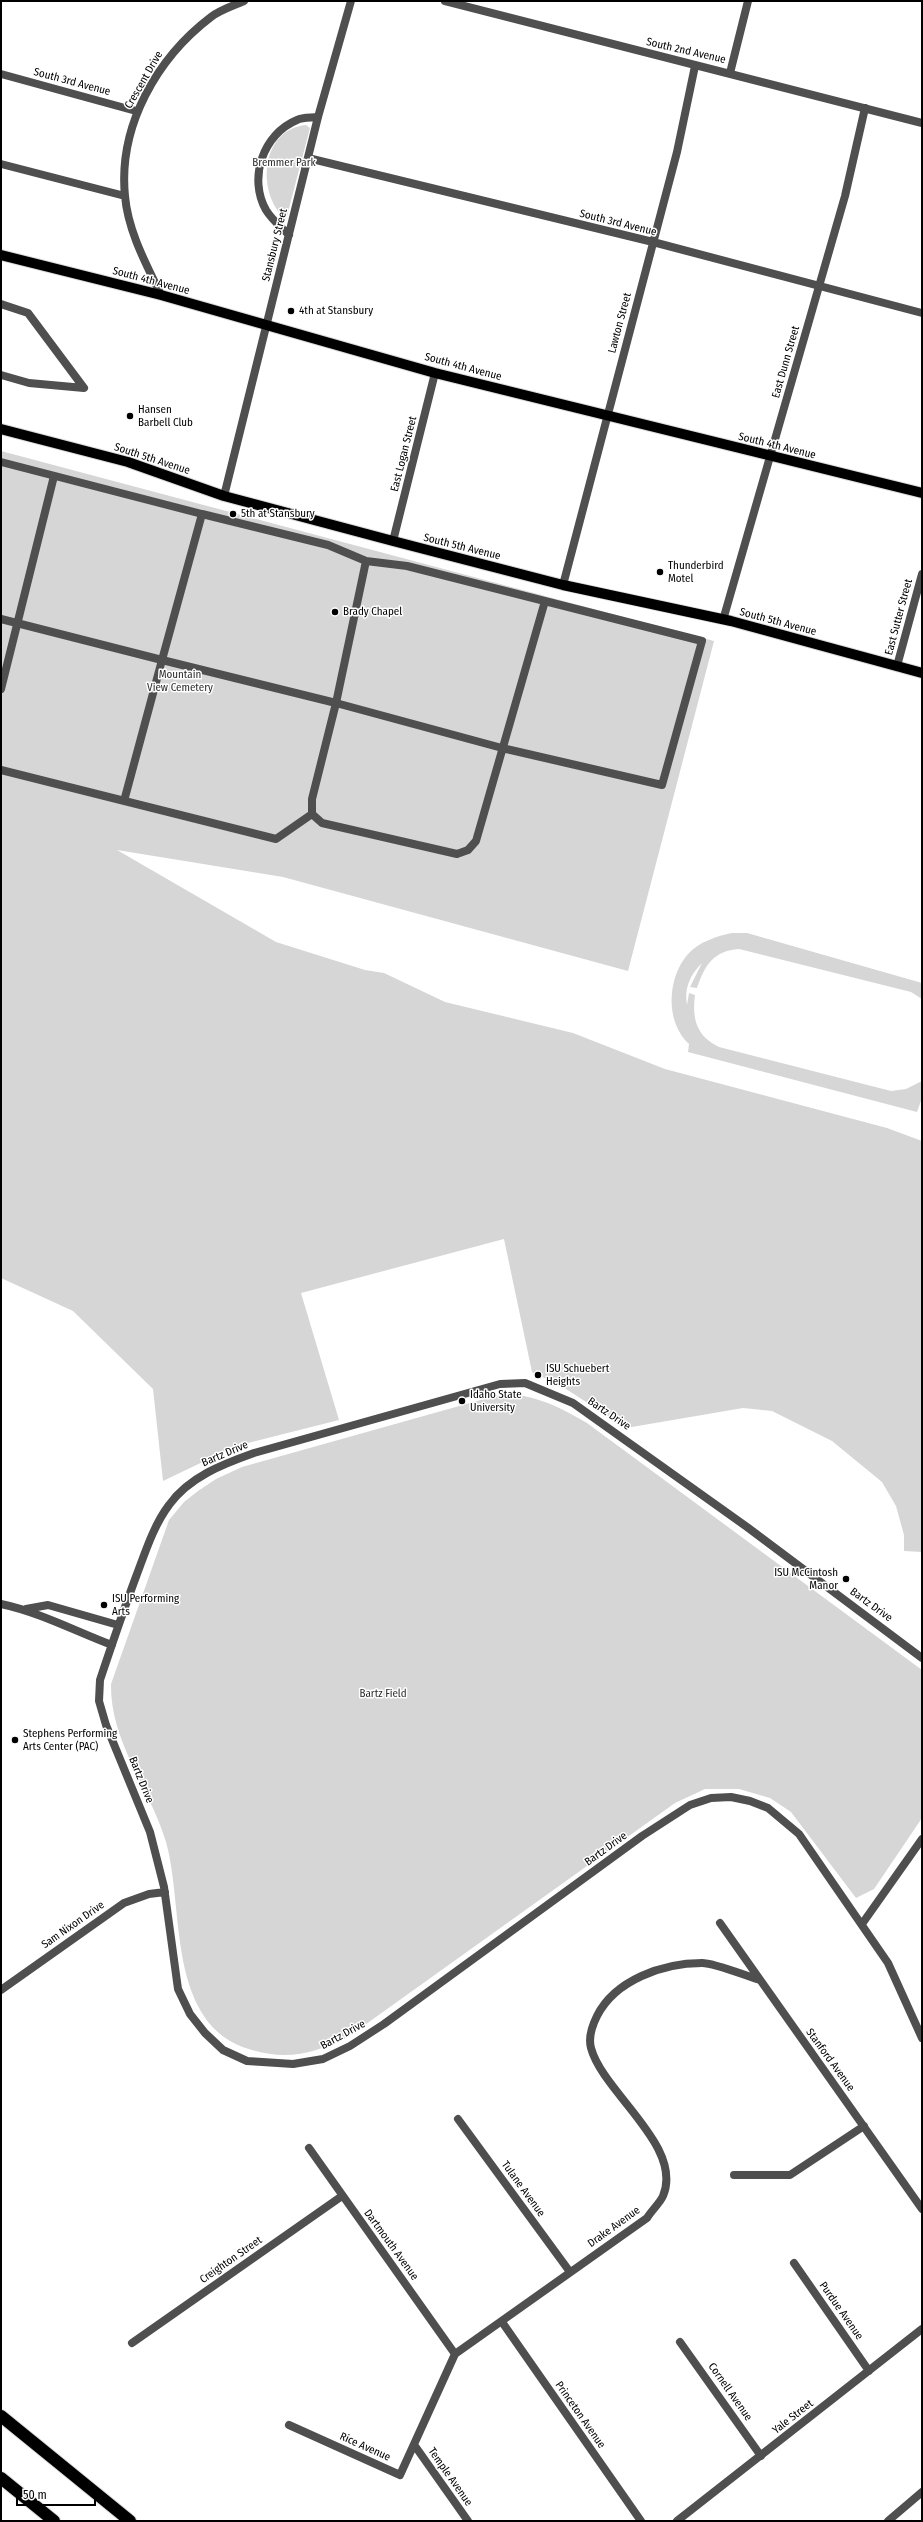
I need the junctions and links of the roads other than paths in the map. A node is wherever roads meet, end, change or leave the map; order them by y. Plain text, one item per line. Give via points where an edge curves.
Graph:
1 (244, 1) edge
2 (351, 1) edge
3 (445, 1) edge
4 (748, 1) edge
5 (695, 66) junction
6 (730, 73) junction
7 (1, 74) edge
8 (865, 108) junction
9 (136, 111) junction
10 (318, 117) junction
11 (922, 123) edge
12 (308, 158) junction
13 (1, 164) edge
14 (125, 196) junction
15 (289, 234) junction
16 (653, 242) junction
17 (1, 255) edge
18 (820, 285) junction
19 (161, 295) junction
20 (1, 304) edge
21 (922, 313) edge
22 (266, 324) junction
23 (436, 373) junction
24 (1, 375) edge
25 (606, 416) junction
26 (1, 429) edge
27 (770, 457) junction
28 (1, 462) edge
29 (54, 476) junction
30 (922, 493) edge
31 (224, 496) junction
32 (202, 514) junction
33 (393, 542) junction
34 (366, 561) junction
35 (922, 574) edge
36 (563, 585) junction
37 (545, 601) junction
38 (1, 619) edge
39 (723, 620) junction
40 (17, 624) junction
41 (162, 660) junction
42 (897, 666) junction
43 (922, 673) edge
44 (1, 689) edge
45 (336, 703) junction
46 (502, 748) junction
47 (1, 770) edge
48 (124, 802) junction
49 (312, 814) junction
50 (1, 1604) edge
51 (26, 1609) junction
52 (118, 1625) junction
53 (112, 1645) junction
54 (922, 1658) edge
55 (922, 1839) edge
56 (165, 1892) junction
57 (720, 1923) dead end
58 (862, 1924) junction
59 (760, 1980) junction
60 (1, 1990) edge
61 (922, 2038) edge
62 (458, 2120) dead end
63 (864, 2126) junction
64 (309, 2148) dead end
65 (734, 2175) dead end
66 (342, 2196) junction
67 (922, 2210) edge
68 (794, 2263) dead end
69 (570, 2272) junction
70 (502, 2322) junction
71 (922, 2329) edge
72 (680, 2342) dead end
73 (132, 2343) dead end
74 (455, 2354) junction
75 (869, 2371) junction
76 (1, 2416) edge
77 (289, 2425) dead end
78 (415, 2446) junction
79 (761, 2456) junction
80 (1, 2478) edge
81 (922, 2492) edge
82 (54, 2521) edge
83 (130, 2521) edge
84 (468, 2521) edge
85 (641, 2521) edge
86 (677, 2521) edge
87 (888, 2521) edge

1 - 9 street, Crescent Drive via 212,16 169,56
2 - 10 street, Stansbury Street
3 - 5 street, South 2nd Avenue
4 - 6 street
5 - 6 street, South 2nd Avenue
5 - 16 street, Lawton Street via 677,152
6 - 8 street, South 2nd Avenue
7 - 9 street, South 3rd Avenue
8 - 11 street, South 2nd Avenue
8 - 18 street, East Dunn Street via 845,196
9 - 14 street, Crescent Drive via 126,156
10 - 12 street, Stansbury Street
10 - 15 street via 298,119 284,127 261,157 258,176 260,194 266,210
12 - 15 street, Stansbury Street
12 - 16 street, South 3rd Avenue
13 - 14 street
14 - 19 street, Crescent Drive via 134,236
15 - 22 street, Stansbury Street
16 - 18 street, South 3rd Avenue
16 - 25 street, Lawton Street
17 - 19 main road, South 4th Avenue
18 - 21 street, South 3rd Avenue
18 - 27 street, East Dunn Street
19 - 22 main road, South 4th Avenue
20 - 24 street via 28,313 84,388 29,383
22 - 23 main road, South 4th Avenue
22 - 31 street, Stansbury Street
23 - 25 main road, South 4th Avenue
23 - 33 street, East Logan Street
25 - 27 main road, South 4th Avenue
25 - 36 street, Lawton Street
26 - 31 main road, South 5th Avenue via 128,462
27 - 30 main road, South 4th Avenue
27 - 39 street, East Dunn Street
28 - 29 street
29 - 32 street
29 - 40 street
31 - 33 main road, South 5th Avenue
32 - 34 street via 328,545
32 - 41 street
33 - 36 main road, South 5th Avenue
34 - 37 street via 406,566
34 - 45 street
35 - 42 street, East Sutter Street
36 - 39 main road, South 5th Avenue
37 - 46 street
37 - 46 street via 702,641 662,785
38 - 40 street
39 - 42 main road, South 5th Avenue
40 - 41 street
40 - 44 street
41 - 45 street
41 - 48 street
42 - 43 main road, South 5th Avenue
45 - 46 street
45 - 49 street via 312,799
46 - 49 street via 476,841 468,850 457,854 322,823
47 - 48 street
48 - 49 street via 276,839
50 - 51 street
51 - 52 street via 48,1605
51 - 53 street via 41,1618
52 - 53 street, Bartz Drive
52 - 54 street, Bartz Drive via 150,1539 169,1504 203,1475 254,1453 500,1384 525,1383 573,1403 624,1437
53 - 56 street, Bartz Drive via 100,1680 99,1701 106,1725 150,1832
55 - 58 street
56 - 58 street, Bartz Drive via 178,1988 190,2014 223,2050 247,2061 270,2064 293,2064 323,2058 350,2046 642,1836 690,1805 711,1798 731,1797 750,1801 768,1808 784,1819 800,1834
56 - 60 street, Sam Nixon Drive via 149,1894 124,1903
57 - 59 street, Stanford Avenue
58 - 61 street, Bartz Drive via 897,1979
59 - 63 street, Stanford Avenue
59 - 69 street, Drake Avenue via 703,1962 654,1970 622,1986 603,2005 591,2028 591,2048 601,2068 658,2149 666,2173 663,2196 646,2218
62 - 69 street, Tulane Avenue
63 - 65 street via 790,2175
63 - 67 street, Stanford Avenue
64 - 66 street, Dartmouth Avenue
66 - 73 street, Creighton Street
66 - 74 street, Dartmouth Avenue
68 - 75 street, Purdue Avenue
69 - 70 street, Drake Avenue
70 - 74 street, Drake Avenue
70 - 85 street, Princeton Avenue
71 - 75 street, Yale Street
72 - 79 street, Cornell Avenue
74 - 78 street
75 - 79 street, Yale Street
76 - 83 highway
77 - 78 street, Rice Avenue via 400,2476
78 - 84 street, Temple Avenue
79 - 86 street, Yale Street
80 - 82 highway
81 - 87 street

